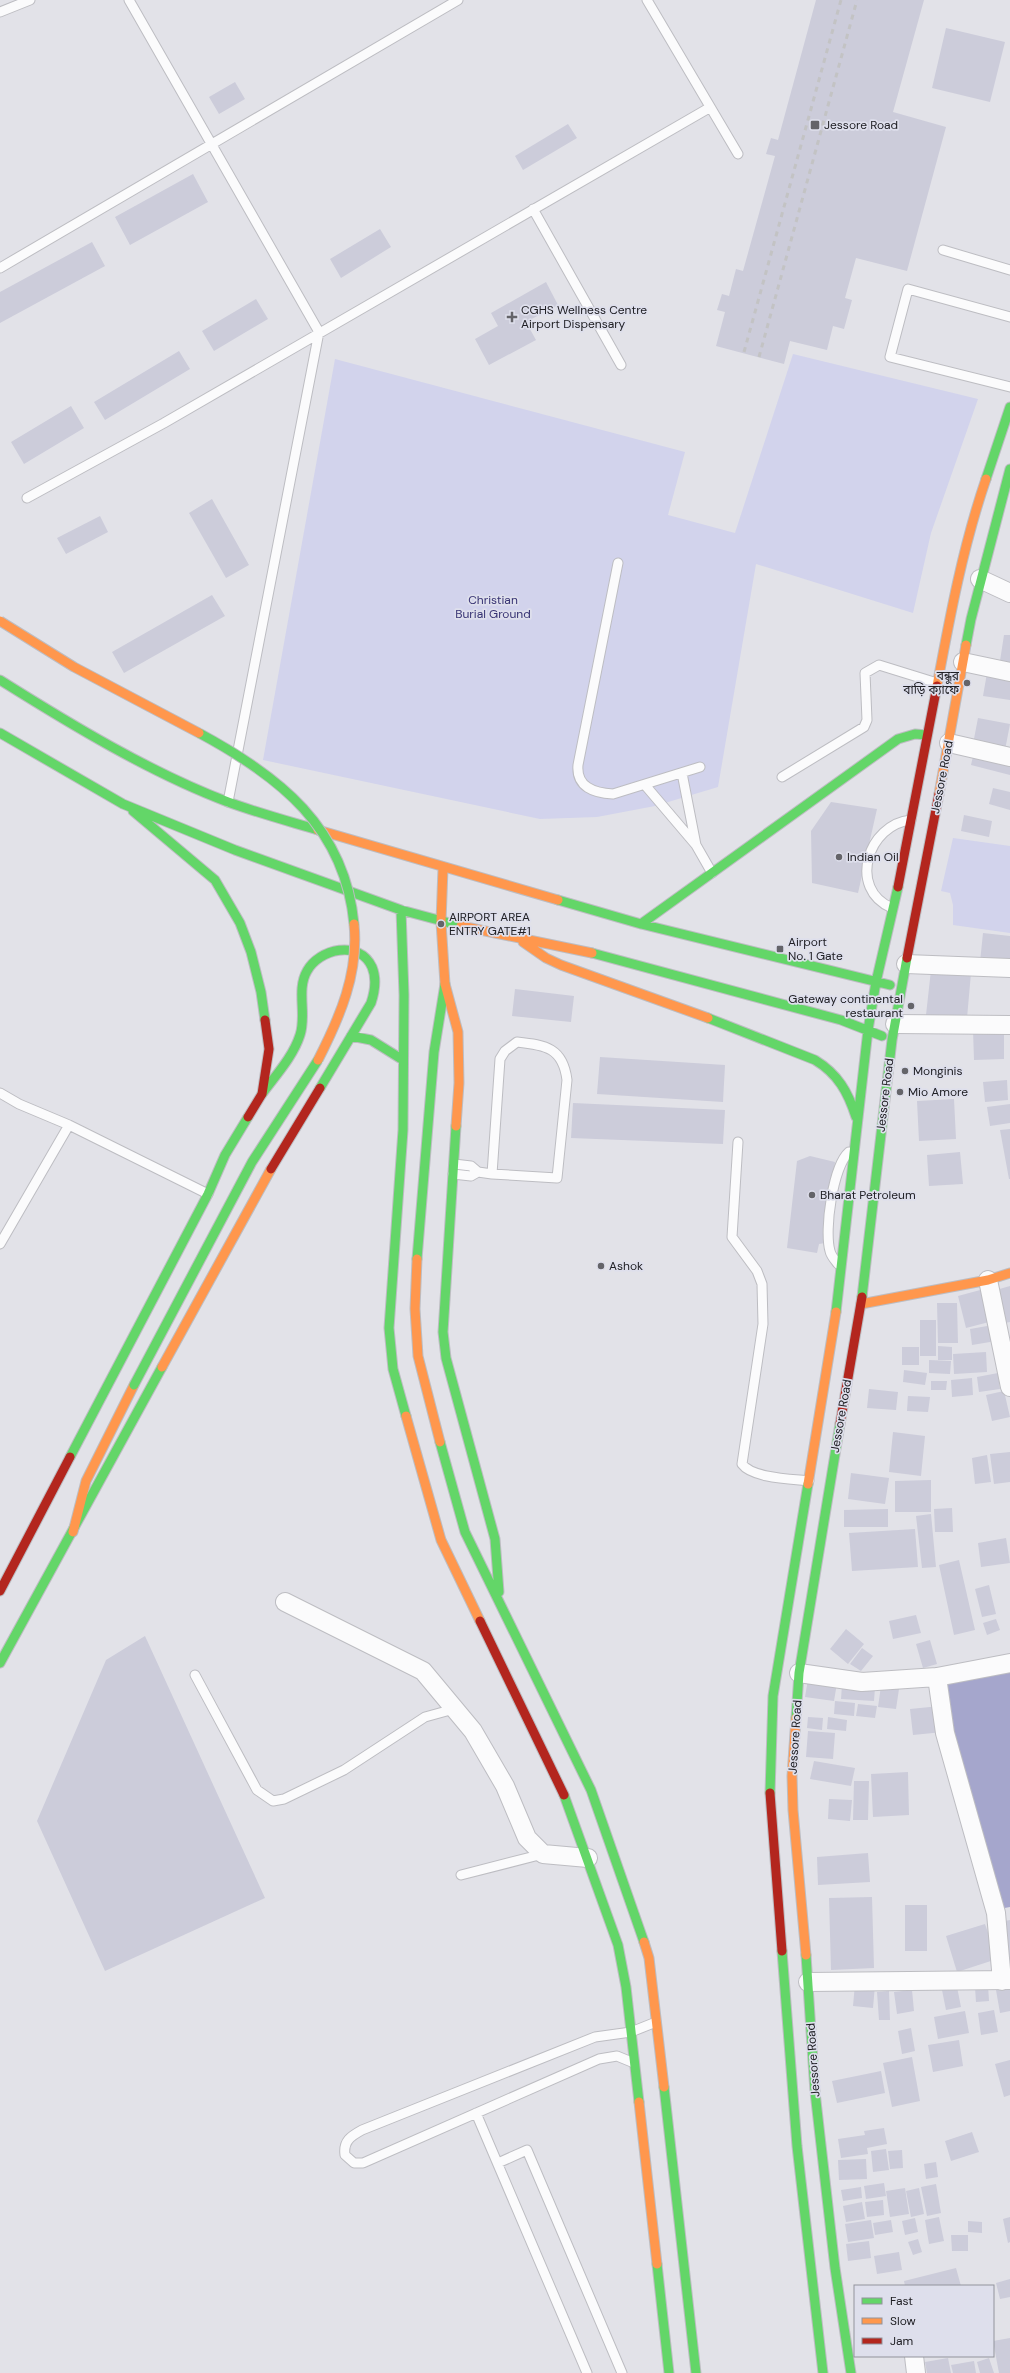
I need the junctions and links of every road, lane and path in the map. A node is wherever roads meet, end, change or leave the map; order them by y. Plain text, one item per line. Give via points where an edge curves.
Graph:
1 (30, 0) edge
2 (129, 0) edge
3 (458, 0) edge
4 (647, 0) edge
5 (0, 12) edge
6 (709, 108) junction
7 (212, 146) junction
8 (738, 154) dead end
9 (533, 209) junction
10 (943, 250) dead end
11 (0, 268) edge
12 (1010, 270) edge
13 (1010, 317) edge
14 (319, 332) junction
15 (621, 365) dead end
16 (1010, 387) edge
17 (1010, 407) edge
18 (1010, 469) edge
19 (984, 488) junction
20 (1006, 491) edge
21 (27, 498) dead end
22 (618, 563) dead end
23 (980, 579) junction
24 (1010, 593) edge
25 (0, 621) edge
26 (963, 662) junction
27 (1010, 672) edge
28 (0, 680) edge
29 (937, 683) junction
30 (0, 733) edge
31 (927, 735) junction
32 (949, 743) junction
33 (1010, 757) edge
34 (700, 767) dead end
35 (682, 773) junction
36 (782, 777) dead end
37 (645, 785) junction
38 (228, 802) junction
39 (123, 804) junction
40 (911, 820) junction
41 (696, 845) junction
42 (444, 868) junction
43 (712, 874) junction
44 (893, 908) junction
45 (401, 910) junction
46 (441, 922) junction
47 (641, 924) junction
48 (515, 936) junction
49 (906, 964) junction
50 (1010, 968) edge
51 (876, 982) junction
52 (446, 984) junction
53 (901, 988) junction
54 (1010, 1025) edge
55 (868, 1030) junction
56 (894, 1032) junction
57 (351, 1036) junction
58 (403, 1060) junction
59 (0, 1093) edge
60 (262, 1094) junction
61 (858, 1124) junction
62 (70, 1125) junction
63 (738, 1142) dead end
64 (855, 1147) junction
65 (454, 1164) junction
66 (478, 1172) junction
67 (453, 1174) junction
68 (492, 1174) junction
69 (208, 1194) junction
70 (0, 1244) edge
71 (842, 1267) junction
72 (1010, 1273) edge
73 (988, 1280) junction
74 (861, 1304) junction
75 (1007, 1358) edge
76 (1010, 1387) edge
77 (808, 1481) junction
78 (73, 1532) junction
79 (0, 1591) edge
80 (285, 1602) dead end
81 (500, 1606) junction
82 (0, 1663) edge
83 (1010, 1663) edge
84 (799, 1673) junction
85 (196, 1675) dead end
86 (936, 1677) junction
87 (454, 1709) junction
88 (543, 1854) junction
89 (588, 1858) junction
90 (461, 1875) dead end
91 (1003, 1912) edge
92 (1006, 1980) edge
93 (808, 1982) junction
94 (656, 2022) junction
95 (631, 2032) junction
96 (634, 2063) junction
97 (476, 2113) junction
98 (498, 2163) junction
99 (914, 2357) edge
100 (587, 2373) edge
101 (622, 2373) edge
102 (669, 2373) edge
103 (696, 2373) edge
104 (823, 2373) edge
105 (851, 2373) edge
106 (916, 2373) edge

1 - 5 lane
2 - 7 lane
3 - 7 lane
4 - 6 lane
6 - 8 lane
6 - 9 lane
7 - 11 lane
7 - 14 lane
9 - 14 lane
9 - 15 lane
10 - 12 lane
13 - 16 lane via 908,290 890,357
14 - 21 lane via 164,423
14 - 38 lane
17 - 19 main road, Jessore Road
18 - 20 main road, Jessore Road
19 - 20 street
19 - 29 main road, Jessore Road via 953,600
20 - 23 main road, Jessore Road
22 - 37 lane via 578,774 580,782 590,790 602,794 613,794
23 - 24 street
23 - 26 main road, Jessore Road
25 - 78 main road, bridge via 51,654 252,764 285,788 306,810 335,854 346,883 354,917 354,972 343,1012 319,1059 254,1159 134,1385 86,1481
26 - 27 street
26 - 32 main road, Jessore Road
28 - 38 main road via 61,718 171,776
29 - 31 main road, Jessore Road
29 - 36 lane via 879,665 873,668 865,673 867,720 864,727
30 - 39 main road
31 - 40 main road, Jessore Road
31 - 43 main road via 915,734 898,739
32 - 33 street
32 - 49 main road, Jessore Road
34 - 35 lane
35 - 37 lane
35 - 41 lane
37 - 41 lane
38 - 42 main road
39 - 45 main road via 235,850
39 - 60 main road via 205,870 226,896 240,923 251,952 267,1029 269,1049
40 - 44 main road, Jessore Road
40 - 44 lane via 891,827 878,837 869,858 866,876 871,890 878,899
41 - 43 lane
42 - 46 main road
42 - 47 main road
43 - 47 main road
44 - 51 main road, Jessore Road
45 - 46 main road
45 - 58 main road
46 - 48 main road
46 - 52 main road
47 - 51 main road
48 - 55 main road via 628,961 841,1020
48 - 61 main road via 530,949 562,965 671,1003 815,1060 831,1069 841,1080
49 - 50 street
49 - 53 main road, Jessore Road
51 - 53 main road
51 - 55 main road, Jessore Road
52 - 65 main road via 459,1041
52 - 81 main road via 434,1038 415,1337 457,1508 465,1532
53 - 56 main road, Jessore Road
54 - 56 street
55 - 56 main road
55 - 61 main road, Jessore Road
56 - 74 main road, Jessore Road
57 - 58 main road via 371,1040
57 - 60 main road via 371,1003 376,990 376,975 372,965 364,958 350,950 337,950 316,960 305,970 302,981 303,1008 300,1034 295,1047
57 - 78 main road via 264,1179
58 - 89 main road via 403,1130 389,1328 393,1369 441,1540 567,1801
59 - 62 lane via 19,1104
60 - 69 main road via 225,1155
61 - 64 main road, Jessore Road
62 - 69 lane
62 - 70 lane
63 - 77 lane via 732,1237 757,1271 762,1284 762,1324 742,1464 746,1470 759,1474
64 - 71 main road, Jessore Road
64 - 71 lane via 839,1165 830,1213 830,1251
65 - 66 lane via 471,1166
65 - 67 main road
66 - 67 lane via 471,1176
66 - 68 lane
67 - 81 main road via 443,1332 446,1358 495,1539
68 - 68 lane via 500,1059 505,1050 517,1042 549,1048 562,1060 567,1080 557,1178
69 - 79 main road
71 - 77 main road, Jessore Road
72 - 73 main road
73 - 74 main road
73 - 75 street
74 - 84 main road, Jessore Road via 819,1541
75 - 76 street
77 - 104 main road, Jessore Road via 773,1696 769,1769 798,2153
78 - 82 main road
80 - 87 street via 423,1671
81 - 94 main road via 592,1790 647,1951
83 - 86 street
84 - 86 street via 862,1682
84 - 93 main road, Jessore Road via 792,1776
85 - 87 lane via 257,1790 273,1801 284,1799 344,1770 425,1717
86 - 91 street via 945,1732
87 - 88 street via 473,1731 505,1786 527,1838
88 - 89 street
88 - 90 lane
89 - 95 main road via 621,1959
91 - 92 street
92 - 93 street
93 - 105 main road, Jessore Road via 815,2092
94 - 95 lane
94 - 103 main road
95 - 96 main road
95 - 97 lane via 595,2037 362,2130 347,2140 344,2155 354,2163 363,2163
96 - 97 lane via 617,2056 599,2059
96 - 102 main road
97 - 98 lane
98 - 100 lane
98 - 101 lane via 527,2150
99 - 106 street

